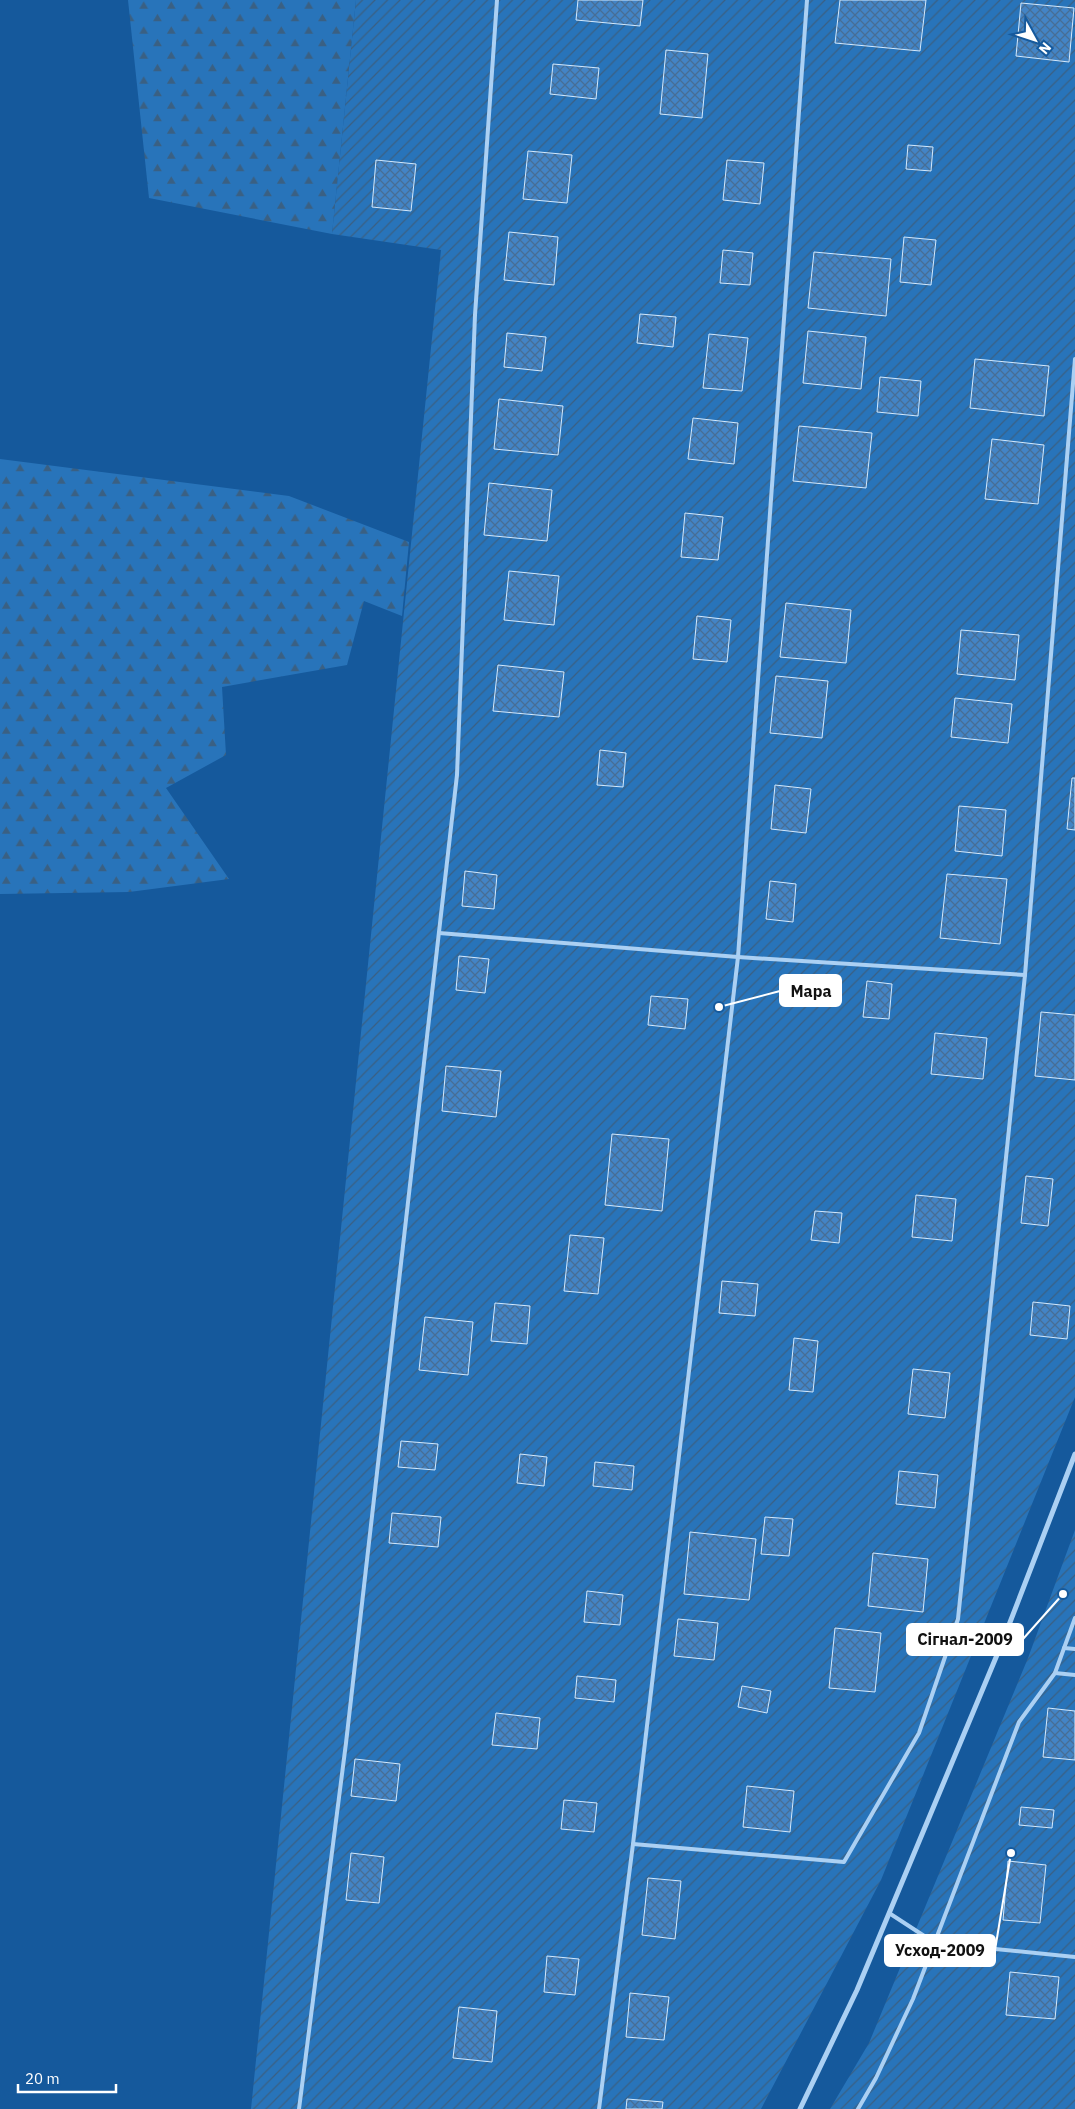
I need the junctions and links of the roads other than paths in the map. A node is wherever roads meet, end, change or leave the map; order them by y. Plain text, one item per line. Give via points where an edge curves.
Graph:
1 (497, 0) edge
2 (807, 0) edge
3 (1075, 360) edge
4 (439, 933) junction
5 (738, 957) junction
6 (1025, 975) junction
7 (1075, 1454) edge
8 (1075, 1618) edge
9 (1064, 1648) junction
10 (1075, 1649) edge
11 (1054, 1673) junction
12 (1075, 1675) edge
13 (633, 1844) junction
14 (889, 1914) junction
15 (935, 1943) junction
16 (1075, 1957) edge
17 (299, 2109) edge
18 (599, 2109) edge
19 (800, 2109) edge
20 (858, 2109) edge

1 - 4 lane via 475,315 457,774
2 - 5 lane
3 - 6 lane
4 - 5 lane
4 - 17 lane via 346,1743
5 - 6 lane
5 - 13 lane
6 - 13 lane via 958,1619 919,1733 844,1862
7 - 14 street via 1002,1643
8 - 9 lane
9 - 10 lane
9 - 11 lane
11 - 12 lane
11 - 15 lane via 1019,1722
13 - 18 lane
14 - 15 lane
14 - 19 street
15 - 16 lane
15 - 20 lane via 913,1999

